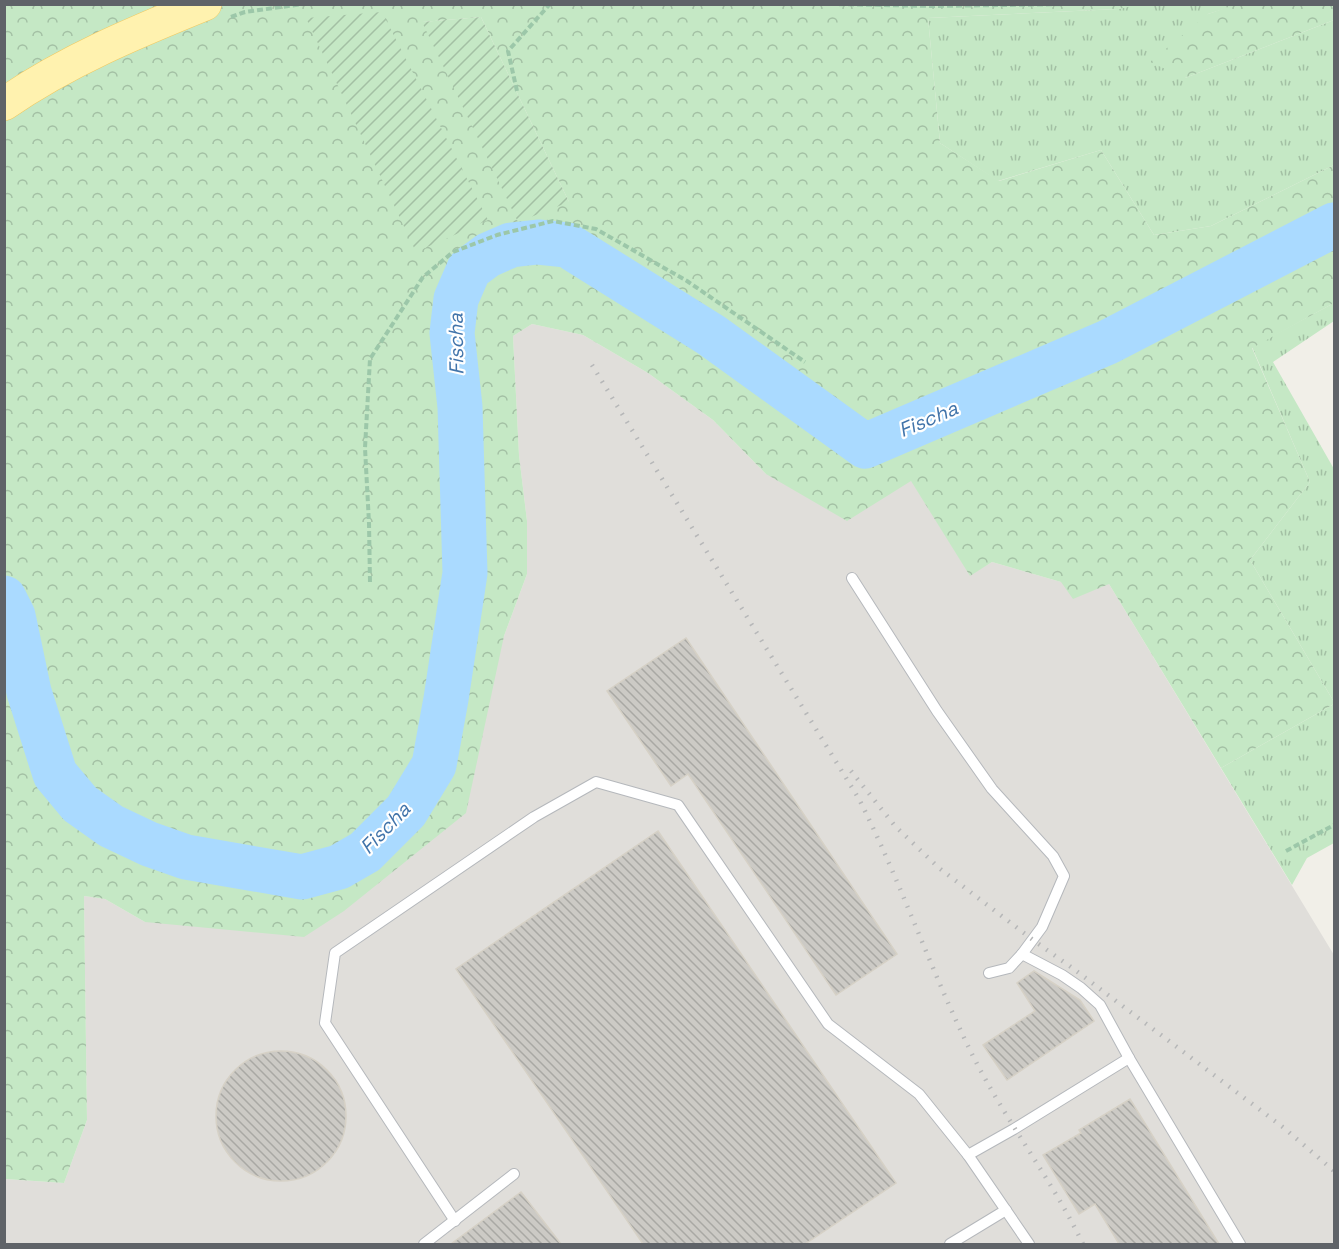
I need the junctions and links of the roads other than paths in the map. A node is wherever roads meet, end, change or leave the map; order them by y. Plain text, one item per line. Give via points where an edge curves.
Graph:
1 (205, 4) edge
2 (4, 104) edge
3 (852, 578) dead end
4 (1022, 954) junction
5 (988, 973) dead end
6 (1129, 1058) junction
7 (968, 1155) junction
8 (514, 1174) dead end
9 (1006, 1210) junction
10 (455, 1221) junction
11 (424, 1245) edge
12 (951, 1245) edge
13 (1029, 1245) edge
14 (1240, 1245) edge

1 - 2 main road via 63,67
3 - 4 lane via 992,789 1053,856 1064,876 1042,927
4 - 5 lane via 1009,968
4 - 6 lane via 1062,975 1100,1005
6 - 7 lane
6 - 14 lane
7 - 9 lane
7 - 10 lane via 919,1094 828,1024 678,805 596,782 534,818 335,953 325,1023
8 - 10 lane
9 - 12 lane
9 - 13 lane
10 - 11 lane

